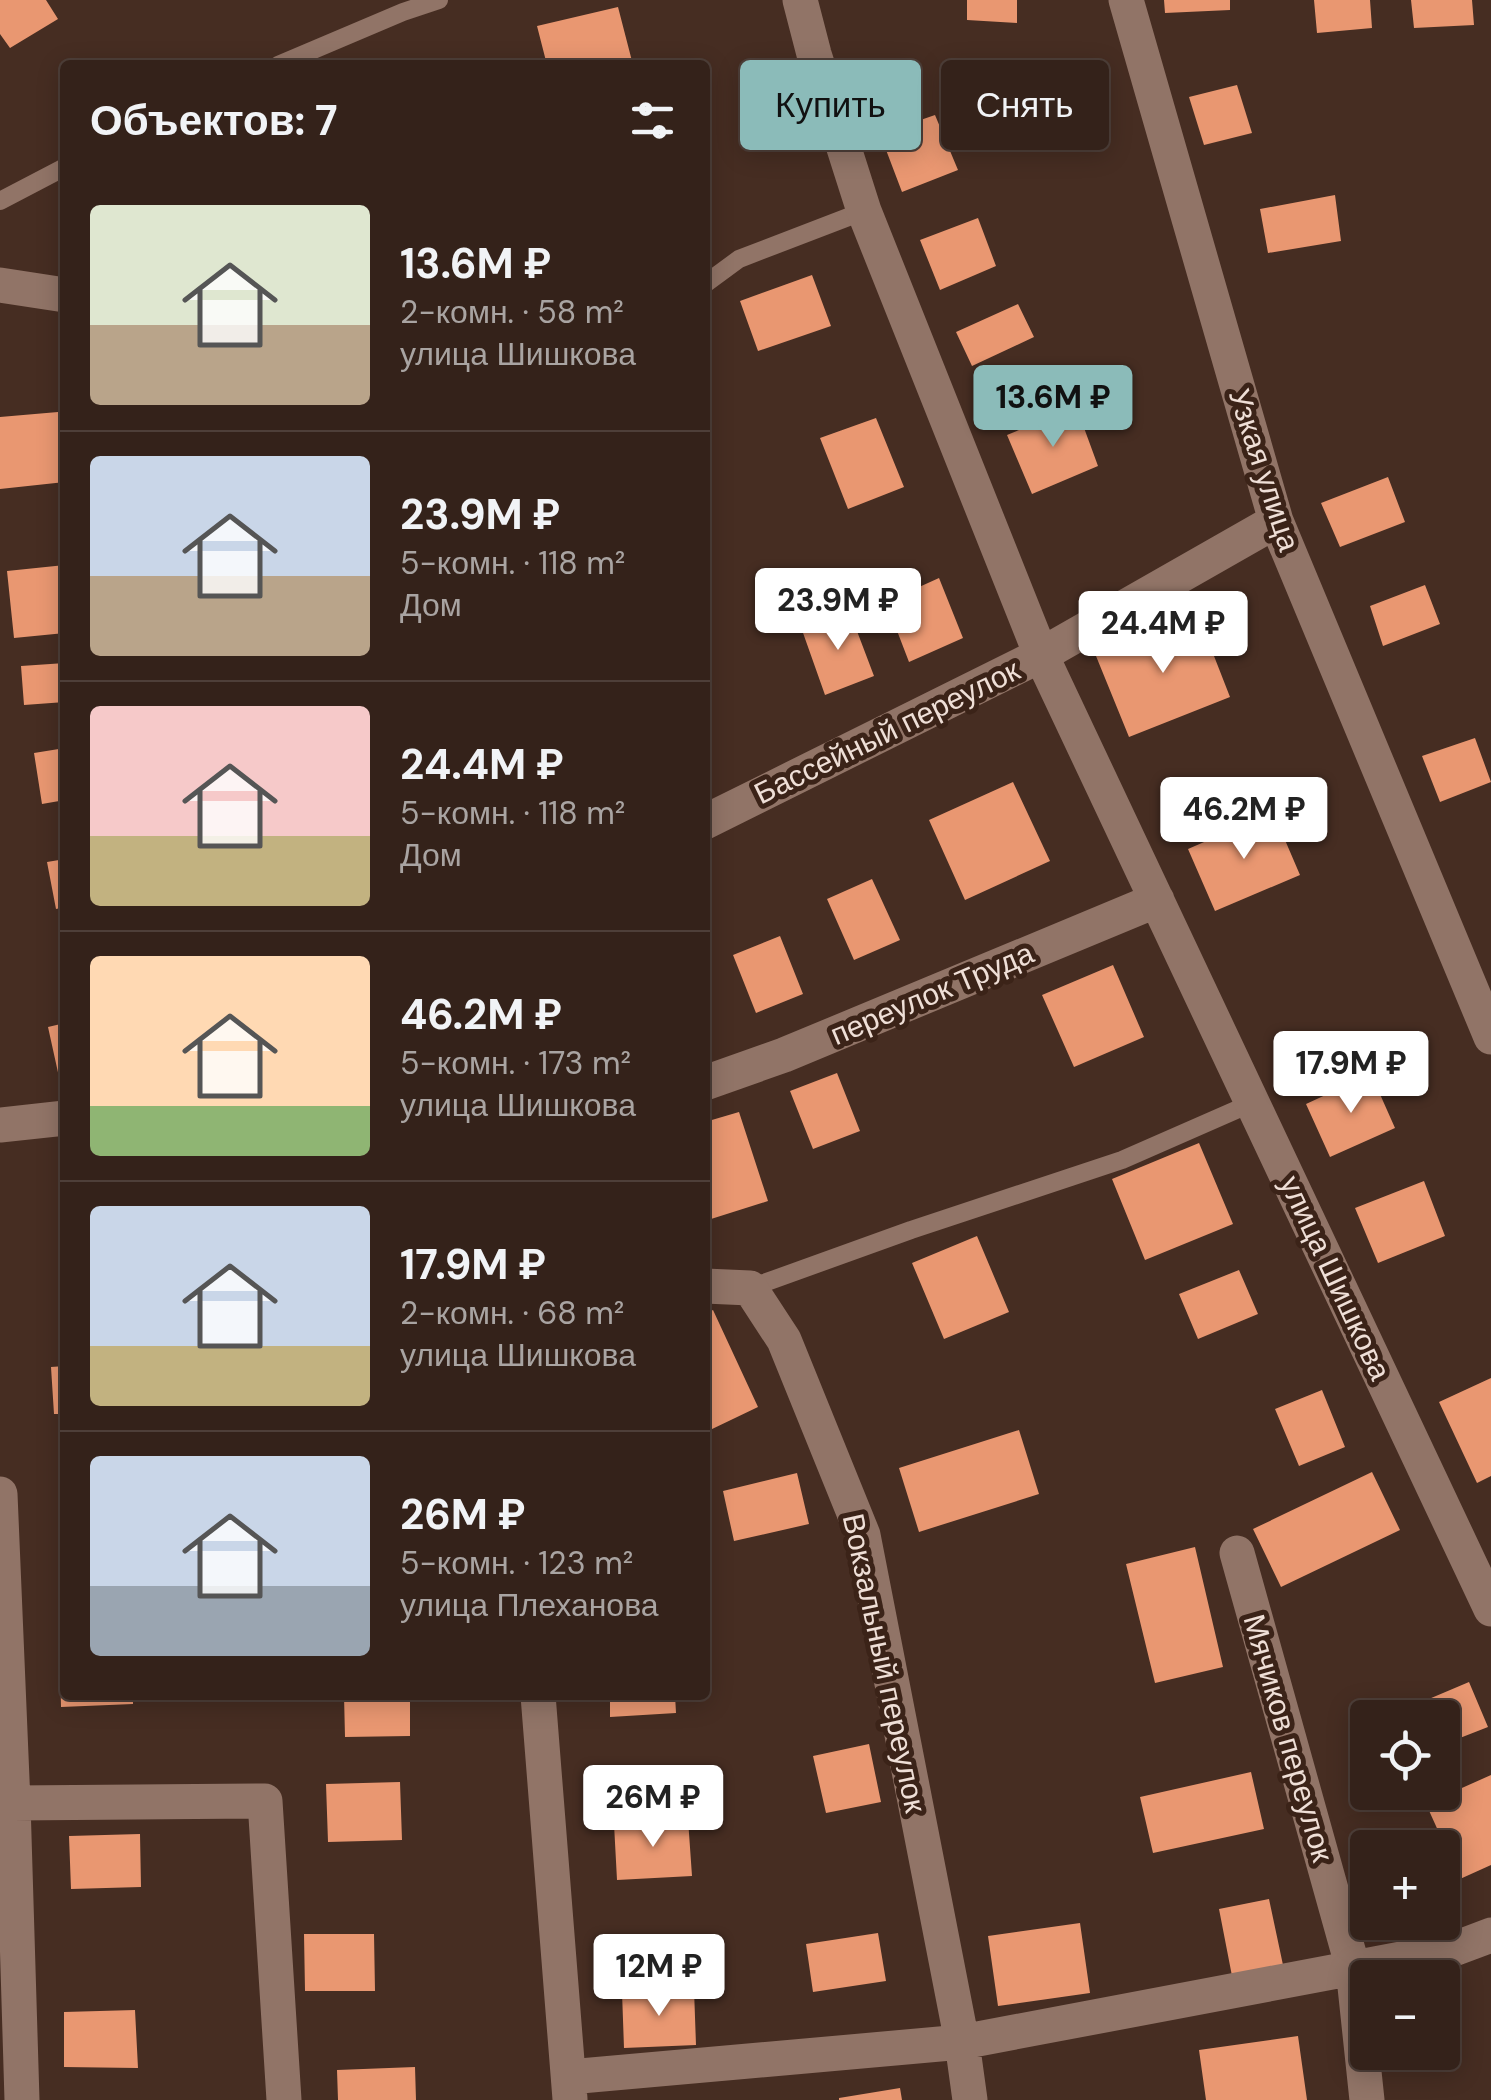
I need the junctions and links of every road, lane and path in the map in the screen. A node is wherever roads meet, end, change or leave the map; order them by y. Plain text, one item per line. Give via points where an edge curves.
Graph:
1 (439, 0) edge
2 (800, 0) edge
3 (1126, 0) edge
4 (290, 60) edge
5 (60, 170) edge
6 (0, 202) edge
7 (864, 211) junction
8 (710, 280) edge
9 (0, 285) edge
10 (60, 293) edge
11 (1276, 521) junction
12 (1041, 655) junction
13 (710, 820) edge
14 (1157, 900) junction
15 (1491, 1037) edge
16 (710, 1080) edge
17 (1252, 1102) junction
18 (60, 1119) edge
19 (0, 1125) edge
20 (710, 1286) edge
21 (750, 1288) junction
22 (0, 1494) edge
23 (1236, 1553) dead end
24 (1491, 1609) edge
25 (538, 1700) edge
26 (13, 1803) junction
27 (1491, 1935) edge
28 (1351, 1960) edge
29 (1396, 1960) edge
30 (9, 1969) edge
31 (1350, 1969) edge
32 (962, 2042) junction
33 (1363, 2070) edge
34 (569, 2088) edge
35 (22, 2100) edge
36 (284, 2100) edge
37 (970, 2100) edge
38 (1366, 2100) edge

1 - 4 lane
2 - 7 street, улица Шишкова
3 - 11 street, Узкая улица
5 - 6 lane
7 - 8 lane via 739,259
7 - 12 street, улица Шишкова
9 - 10 street
11 - 12 street, Бассейный переулок
11 - 15 street, Узкая улица
12 - 13 street, Бассейный переулок
12 - 14 street, улица Шишкова
14 - 16 street, переулок Труда
14 - 17 street, улица Шишкова
17 - 21 lane via 1122,1160
17 - 24 street, улица Шишкова
18 - 19 street
20 - 21 street
21 - 32 street, Вокзальный переулок via 784,1340 863,1535
22 - 26 street
23 - 28 street, Мячиков переулок
25 - 34 street
26 - 30 street
26 - 36 street via 265,1801
27 - 29 street
30 - 35 street
31 - 32 street
32 - 34 street
32 - 37 street, Вокзальный переулок
33 - 38 street, Мячиков переулок

